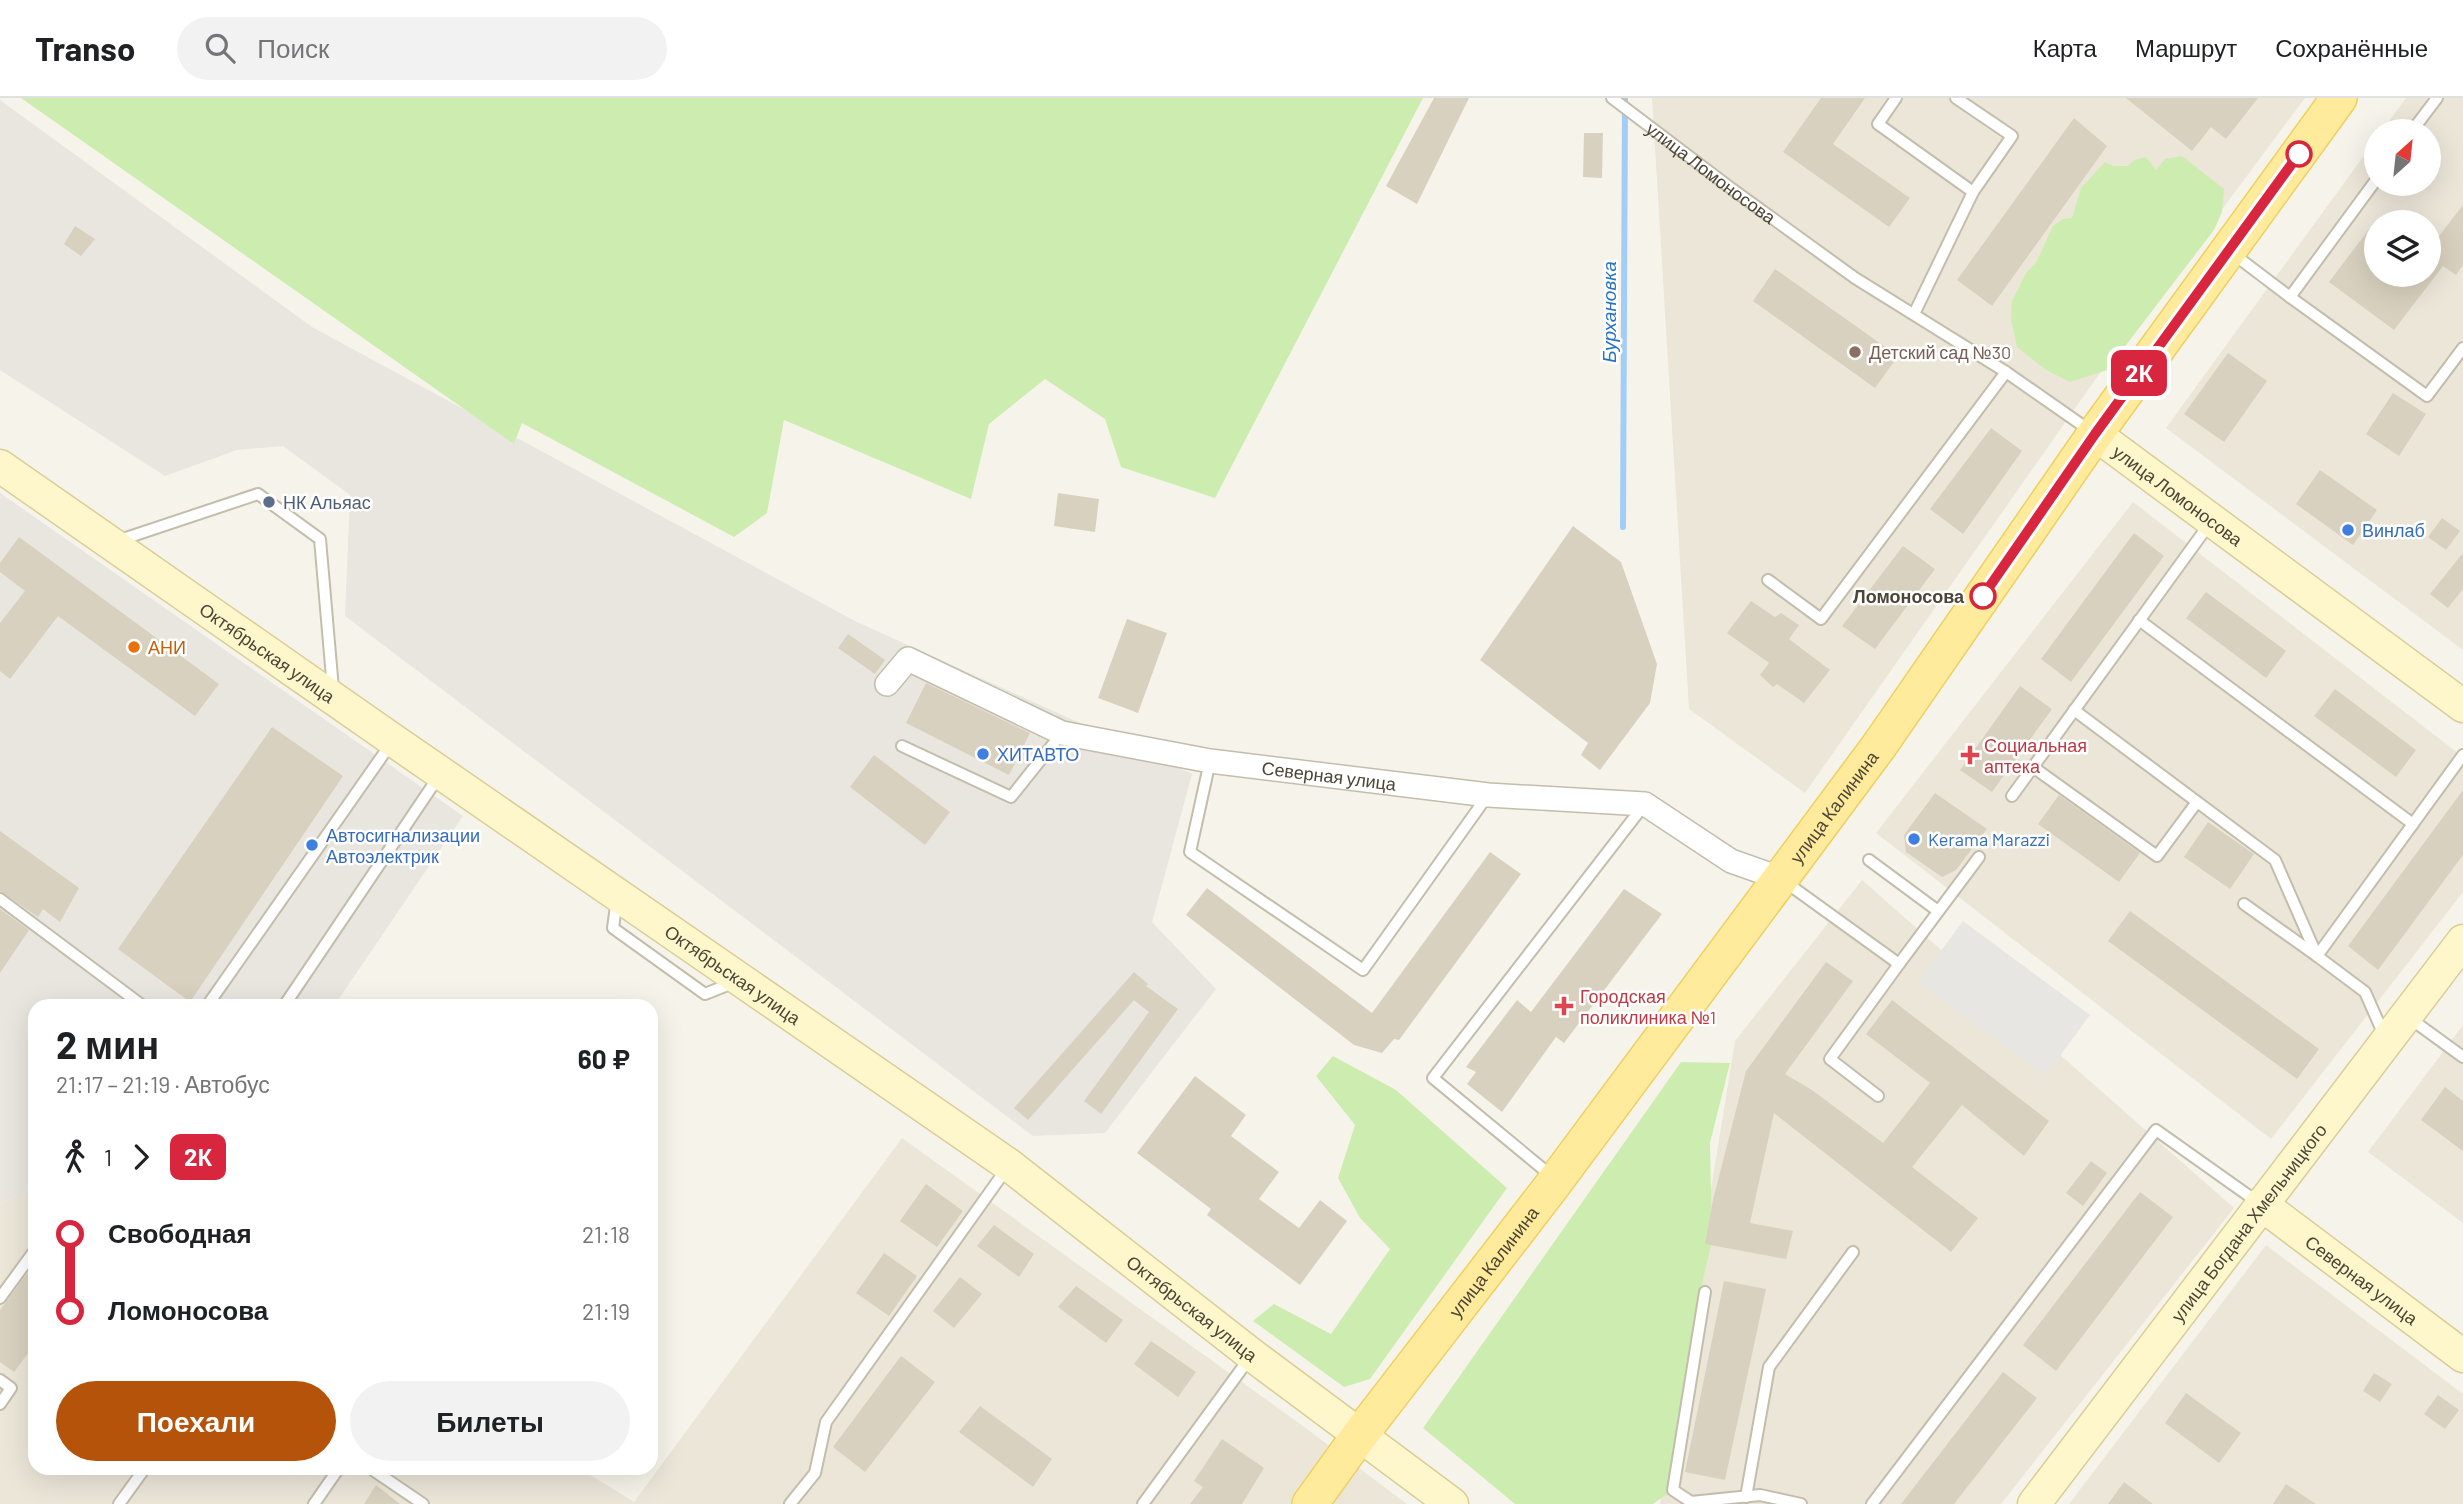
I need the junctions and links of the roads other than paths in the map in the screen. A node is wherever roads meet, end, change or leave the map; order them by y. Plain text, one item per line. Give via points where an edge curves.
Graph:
1 (1612, 98) edge
2 (1896, 98) edge
3 (1956, 98) edge
4 (2339, 98) edge
5 (2437, 98) edge
6 (2421, 119) edge
7 (1973, 192) junction
8 (2364, 196) edge
9 (2229, 251) junction
10 (2290, 297) junction
11 (1914, 314) junction
12 (2463, 348) edge
13 (2006, 372) junction
14 (2095, 434) junction
15 (0, 466) edge
16 (2211, 520) junction
17 (112, 543) junction
18 (1768, 580) dead end
19 (2140, 620) junction
20 (887, 684) dead end
21 (333, 699) junction
22 (2463, 706) edge
23 (2074, 710) junction
24 (1062, 733) junction
25 (393, 740) junction
26 (901, 746) dead end
27 (2463, 755) edge
28 (1210, 761) junction
29 (2033, 767) junction
30 (441, 774) junction
31 (1489, 795) junction
32 (2012, 796) dead end
33 (2197, 802) junction
34 (1645, 804) junction
35 (2413, 824) junction
36 (1979, 857) dead end
37 (1869, 860) dead end
38 (1782, 879) junction
39 (0, 899) edge
40 (2244, 904) dead end
41 (1938, 911) junction
42 (2463, 940) edge
43 (2317, 956) junction
44 (1899, 964) junction
45 (134, 999) edge
46 (212, 999) edge
47 (289, 999) edge
48 (2406, 1015) junction
49 (2387, 1040) junction
50 (2463, 1057) edge
51 (1878, 1096) dead end
52 (1009, 1165) junction
53 (1556, 1180) junction
54 (2261, 1205) junction
55 (1853, 1252) dead end
56 (28, 1260) edge
57 (1705, 1292) dead end
58 (0, 1298) edge
59 (1252, 1355) junction
60 (2463, 1356) edge
61 (0, 1380) edge
62 (0, 1404) edge
63 (1359, 1436) junction
64 (140, 1475) edge
65 (334, 1475) edge
66 (380, 1475) edge
67 (1746, 1497) junction
68 (1690, 1503) edge
69 (119, 1504) edge
70 (314, 1504) edge
71 (423, 1504) edge
72 (790, 1504) edge
73 (1143, 1504) edge
74 (1310, 1504) edge
75 (1452, 1504) edge
76 (1801, 1504) edge
77 (1872, 1504) edge
78 (2034, 1504) edge

1 - 11 lane, улица Ломоносова via 1855,278
2 - 7 lane via 1878,124
3 - 7 lane via 2012,136
4 - 9 main road, улица Калинина
5 - 6 lane
7 - 11 lane
8 - 10 lane
9 - 10 lane
9 - 14 main road, улица Калинина
10 - 12 lane via 2427,396
11 - 13 lane, улица Ломоносова
13 - 14 lane, улица Ломоносова
13 - 18 lane via 1821,619
14 - 16 main road, улица Ломоносова
14 - 38 main road, улица Калинина
15 - 17 main road, Октябрьская улица
16 - 19 lane
16 - 22 main road, улица Ломоносова
17 - 21 main road, Октябрьская улица
17 - 21 lane via 258,494 320,539
19 - 23 lane
19 - 35 lane
20 - 24 street, Северная улица via 908,659
21 - 25 main road, Октябрьская улица
23 - 29 lane
23 - 33 lane
24 - 26 lane via 1011,797
24 - 28 street, Северная улица
25 - 30 main road, Октябрьская улица
25 - 46 lane
27 - 35 lane
28 - 31 street, Северная улица
28 - 31 lane via 1190,852 1363,970
29 - 32 lane
29 - 33 lane via 2157,856
30 - 47 lane
30 - 52 main road, Октябрьская улица
31 - 34 street, Северная улица
33 - 43 lane via 2275,860
34 - 38 street via 1731,862
34 - 53 lane via 1433,1079
35 - 43 lane
36 - 41 lane
37 - 41 lane
38 - 44 lane
38 - 53 main road, улица Калинина
39 - 45 lane
40 - 43 lane
41 - 44 lane
42 - 48 main road, улица Богдана Хмельницкого
43 - 49 lane via 2365,992
44 - 51 lane via 1830,1059
48 - 49 main road, улица Богдана Хмельницкого
48 - 50 lane
49 - 54 main road, улица Богдана Хмельницкого
52 - 59 main road, Октябрьская улица
52 - 72 lane via 826,1422 815,1473
53 - 63 main road, улица Калинина
54 - 60 main road, Северная улица
54 - 77 lane via 2156,1130
54 - 78 main road, улица Богдана Хмельницкого
55 - 67 lane via 1769,1367
56 - 58 lane
57 - 68 lane via 1673,1490
59 - 63 main road, Октябрьская улица
59 - 73 lane
61 - 62 lane via 11,1388
63 - 74 main road, улица Калинина
63 - 75 main road, Октябрьская улица
64 - 69 lane
65 - 70 lane
66 - 71 lane
67 - 68 lane
67 - 76 lane via 1760,1495

